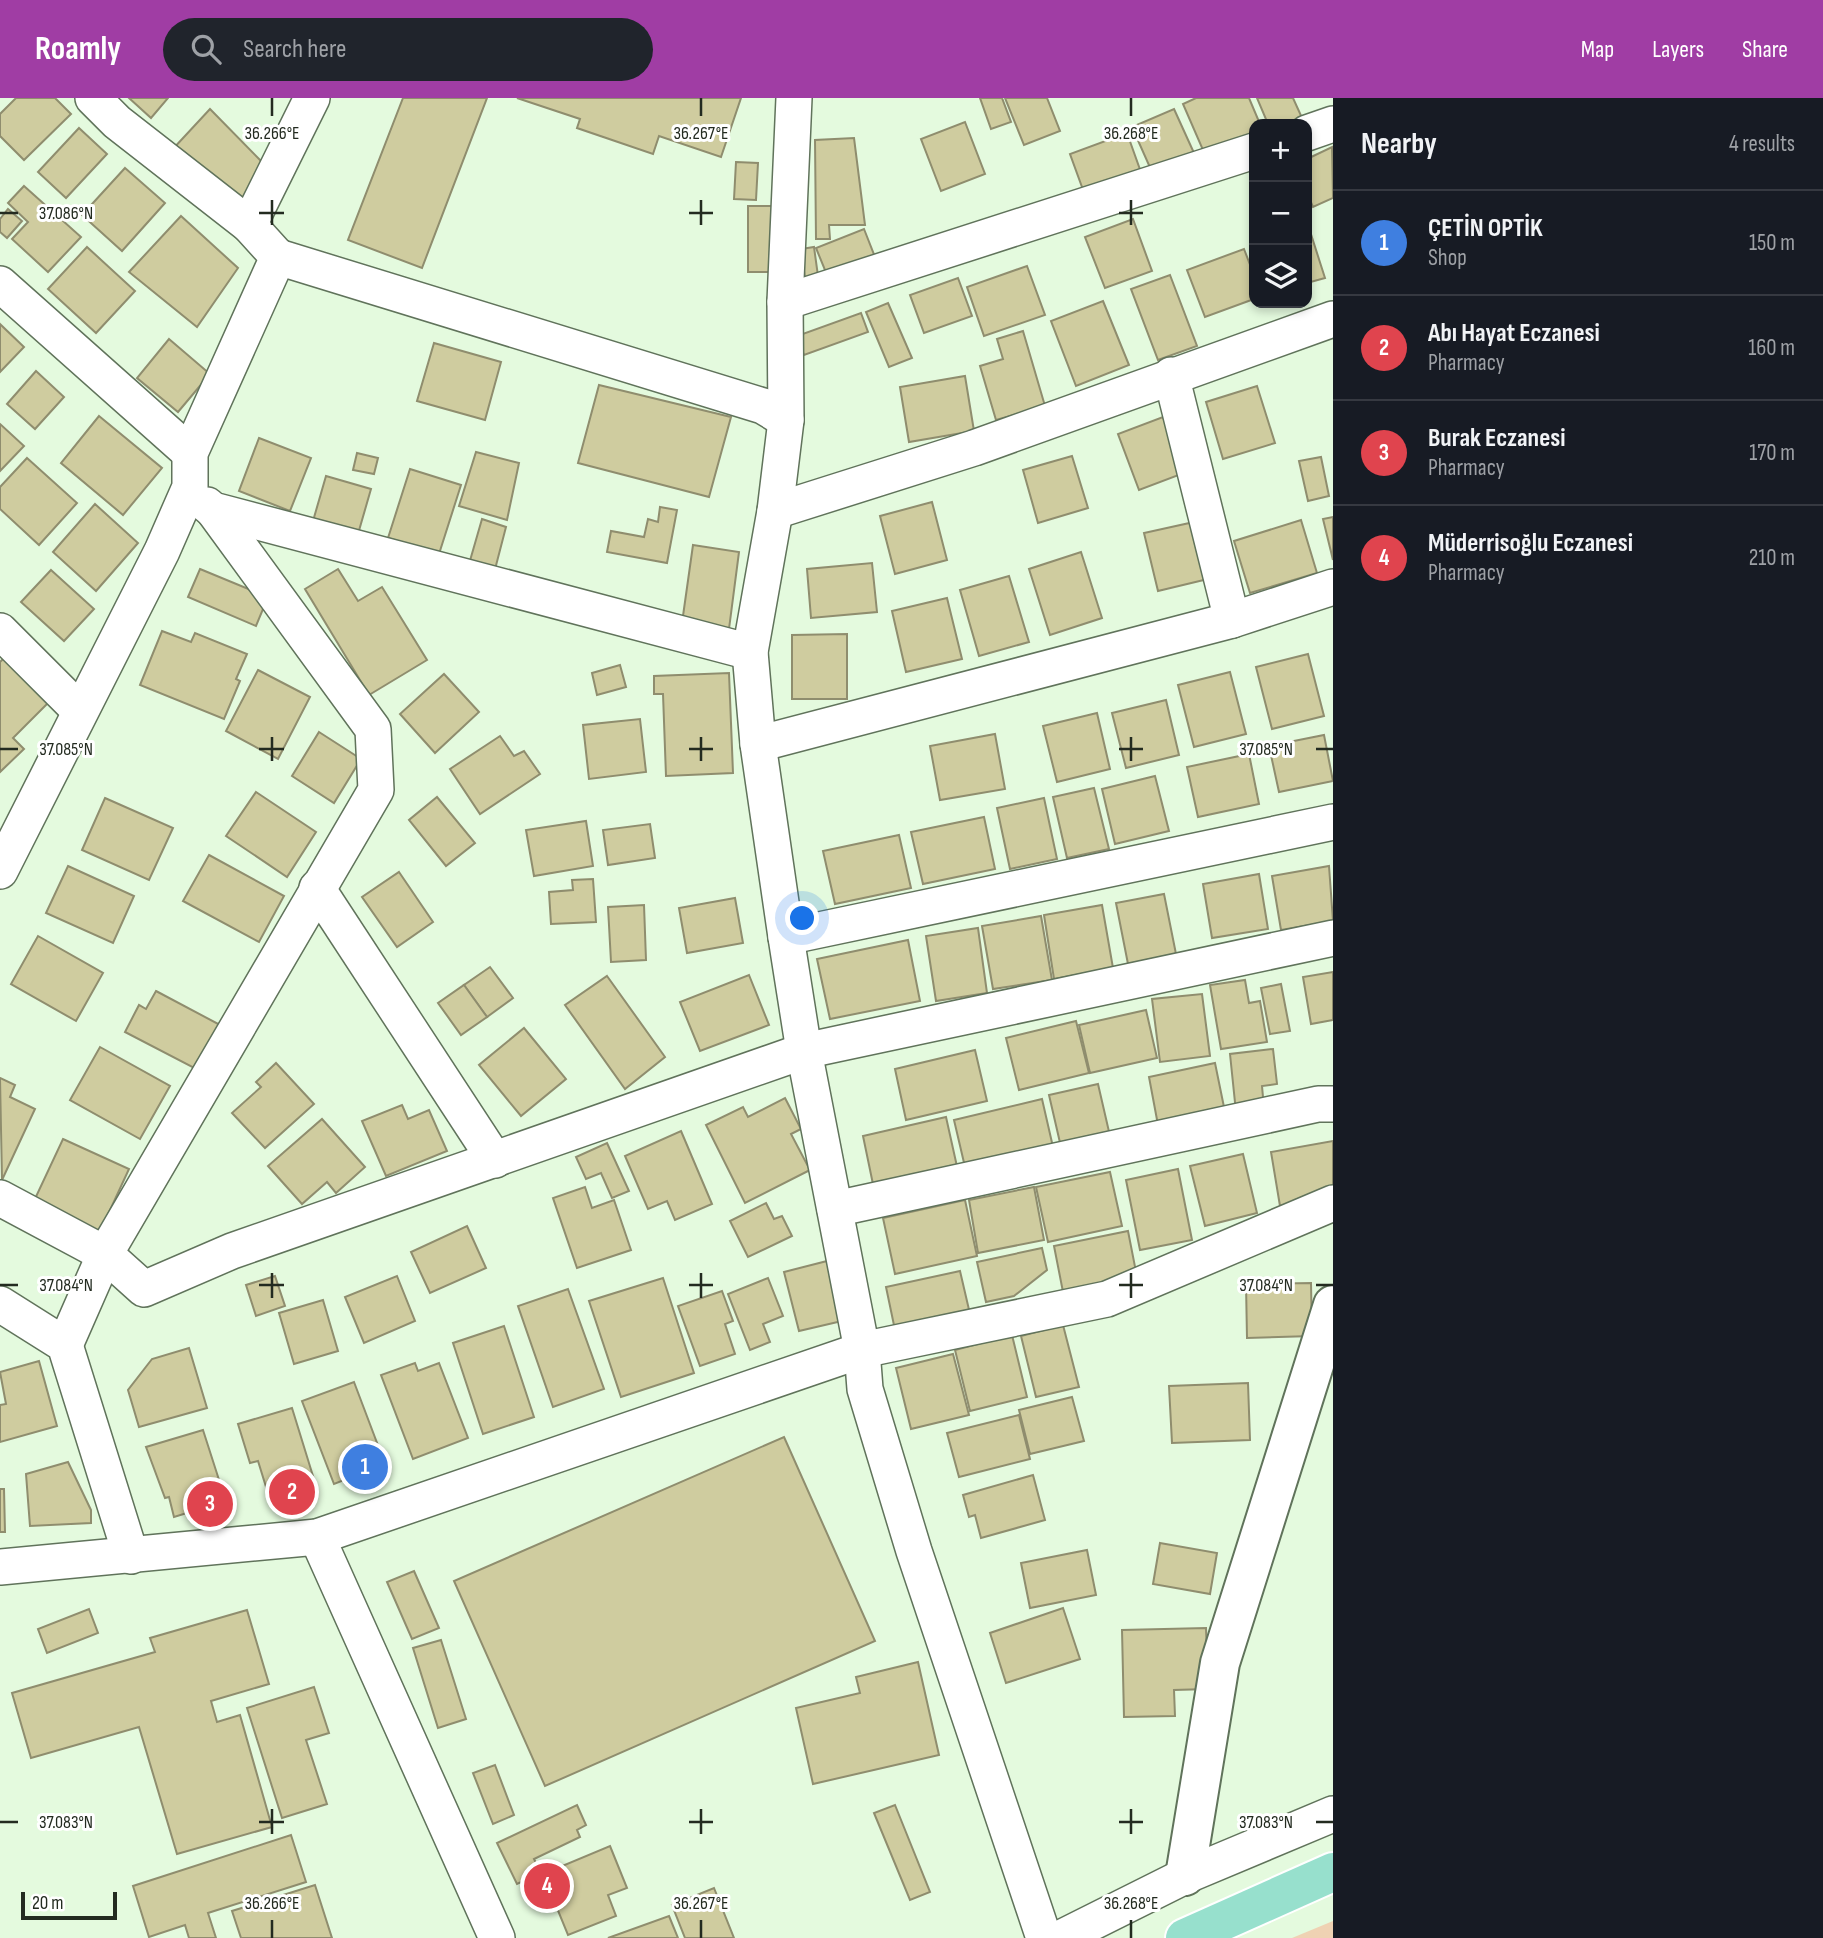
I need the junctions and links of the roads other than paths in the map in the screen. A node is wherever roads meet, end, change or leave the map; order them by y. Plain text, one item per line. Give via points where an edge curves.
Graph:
1 (93, 98) edge
2 (312, 98) edge
3 (799, 99) edge
4 (1333, 124) edge
5 (1312, 131) edge
6 (1249, 153) edge
7 (249, 225) junction
8 (278, 257) junction
9 (0, 284) edge
10 (785, 302) junction
11 (1333, 318) edge
12 (1171, 374) junction
13 (786, 420) junction
14 (197, 484) junction
15 (775, 511) junction
16 (1333, 587) edge
17 (1232, 620) junction
18 (0, 631) edge
19 (750, 652) junction
20 (79, 710) junction
21 (758, 744) junction
22 (1333, 822) edge
23 (0, 871) edge
24 (317, 888) junction
25 (786, 937) junction
26 (1333, 938) edge
27 (804, 1051) junction
28 (1333, 1104) edge
29 (495, 1160) junction
30 (0, 1198) edge
31 (1333, 1203) edge
32 (835, 1209) junction
33 (105, 1254) junction
34 (0, 1304) edge
35 (1333, 1304) edge
36 (65, 1345) junction
37 (862, 1350) junction
38 (317, 1537) junction
39 (131, 1556) junction
40 (0, 1567) edge
41 (1333, 1814) edge
42 (1333, 1872) edge
43 (1185, 1876) junction
44 (497, 1938) edge
45 (1044, 1938) edge
46 (1061, 1938) edge
47 (1185, 1938) edge

1 - 7 street
2 - 7 street
3 - 10 street
4 - 5 street
6 - 10 street
7 - 8 street
8 - 13 street via 763,406
8 - 14 street
9 - 14 street
10 - 13 street
11 - 12 street
12 - 15 street via 974,447
12 - 17 street
13 - 15 street
14 - 19 street
14 - 20 street
14 - 24 street via 373,729 376,790
15 - 19 street
16 - 17 street
17 - 21 street
18 - 20 street
19 - 21 street
20 - 23 street
21 - 25 street
22 - 25 street
24 - 29 street
24 - 33 street
25 - 27 street
26 - 27 street
27 - 29 street
27 - 32 street
28 - 32 street
29 - 33 street via 232,1251 144,1289
30 - 33 street
31 - 37 street via 1107,1299
32 - 37 street
33 - 36 street
34 - 36 street
35 - 43 street via 1220,1663
36 - 39 street
37 - 38 street
37 - 45 street via 865,1389 914,1551
38 - 39 street
38 - 44 street
39 - 40 street
41 - 43 street
42 - 47 main road
43 - 46 street

